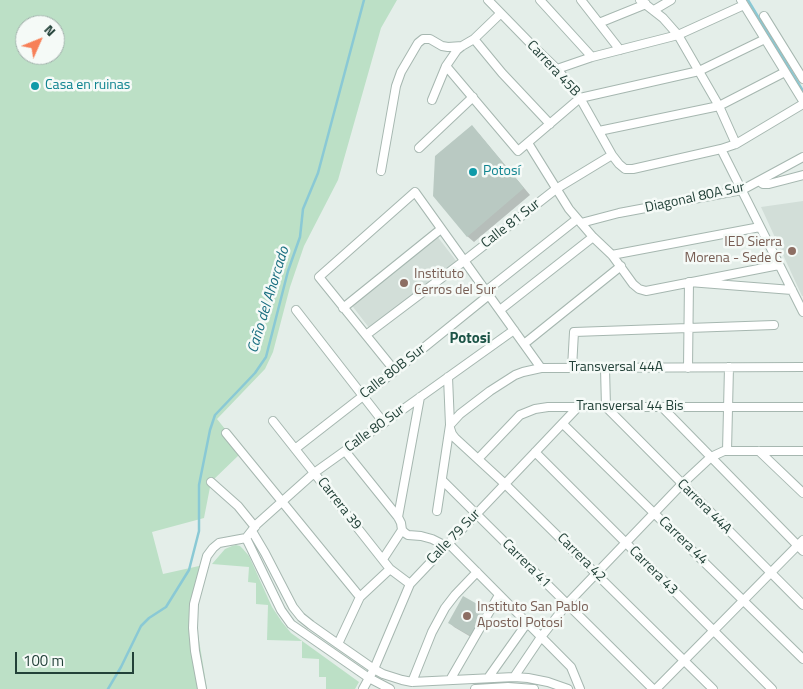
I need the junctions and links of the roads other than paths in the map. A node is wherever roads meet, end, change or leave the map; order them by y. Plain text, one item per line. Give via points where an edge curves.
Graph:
1 (488, 0) edge
2 (540, 0) edge
3 (581, 0) edge
4 (671, 0) edge
5 (643, 2) edge
6 (742, 2) edge
7 (654, 10) junction
8 (500, 14) junction
9 (762, 22) junction
10 (599, 23) junction
11 (678, 35) junction
12 (474, 39) junction
13 (765, 39) junction
14 (462, 46) junction
15 (620, 50) junction
16 (592, 58) junction
17 (446, 66) junction
18 (557, 69) junction
19 (699, 71) junction
20 (785, 72) junction
21 (799, 79) edge
22 (473, 97) junction
23 (580, 98) junction
24 (432, 100) dead end
25 (803, 102) edge
26 (719, 106) junction
27 (550, 124) junction
28 (599, 130) junction
29 (528, 143) junction
30 (736, 144) junction
31 (419, 148) dead end
32 (722, 149) junction
33 (612, 155) junction
34 (803, 157) edge
35 (381, 171) dead end
36 (803, 176) edge
37 (759, 182) junction
38 (556, 189) junction
39 (742, 190) junction
40 (579, 221) junction
41 (760, 227) junction
42 (442, 229) junction
43 (593, 236) junction
44 (612, 255) junction
45 (464, 261) junction
46 (779, 265) junction
47 (621, 266) junction
48 (689, 282) junction
49 (792, 290) junction
50 (488, 293) junction
51 (343, 308) junction
52 (296, 310) dead end
53 (500, 310) junction
54 (803, 312) edge
55 (774, 324) dead end
56 (688, 328) junction
57 (514, 330) junction
58 (366, 336) junction
59 (524, 344) junction
60 (803, 367) edge
61 (541, 368) junction
62 (572, 368) junction
63 (605, 368) junction
64 (688, 368) junction
65 (730, 368) junction
66 (395, 371) junction
67 (448, 377) junction
68 (363, 396) junction
69 (420, 397) junction
70 (578, 407) junction
71 (606, 407) junction
72 (662, 407) junction
73 (728, 407) junction
74 (803, 407) edge
75 (273, 421) dead end
76 (384, 422) junction
77 (563, 424) junction
78 (450, 426) junction
79 (226, 433) dead end
80 (295, 449) junction
81 (345, 450) junction
82 (727, 451) junction
83 (759, 451) junction
84 (803, 451) edge
85 (535, 452) junction
86 (710, 457) junction
87 (478, 459) junction
88 (314, 473) junction
89 (442, 480) junction
90 (211, 482) dead end
91 (505, 484) junction
92 (682, 484) junction
93 (803, 493) edge
94 (282, 502) junction
95 (437, 511) dead end
96 (476, 514) junction
97 (654, 514) junction
98 (398, 516) junction
99 (253, 529) junction
100 (402, 530) junction
101 (246, 538) junction
102 (626, 543) junction
103 (447, 545) junction
104 (801, 545) edge
105 (382, 559) junction
106 (390, 569) junction
107 (477, 572) junction
108 (596, 573) junction
109 (770, 573) junction
110 (410, 584) junction
111 (499, 595) junction
112 (360, 597) junction
113 (743, 600) junction
114 (567, 604) junction
115 (803, 606) edge
116 (527, 623) junction
117 (713, 630) junction
118 (541, 637) junction
119 (338, 644) junction
120 (803, 659) edge
121 (684, 660) junction
122 (374, 669) junction
123 (514, 677) junction
124 (369, 678) junction
125 (488, 678) junction
126 (450, 680) junction
127 (412, 682) junction
128 (202, 689) edge
129 (363, 689) edge
130 (390, 689) edge
131 (475, 689) edge
132 (534, 689) edge
133 (568, 689) edge
134 (580, 689) edge
135 (654, 689) edge
136 (713, 689) edge
137 (772, 689) edge

1 - 8 street, Carrera 45B
2 - 16 street
3 - 10 street
4 - 7 street
5 - 7 street
5 - 10 street
6 - 9 street
6 - 11 street
7 - 11 street
8 - 12 street
8 - 18 street, Carrera 45B
9 - 13 street
9 - 21 street
10 - 15 street
11 - 15 street
11 - 19 street
12 - 14 street
12 - 27 street
13 - 19 street
13 - 20 street
14 - 17 street
14 - 35 street via 448,48 424,38 418,43 396,86
15 - 16 street
16 - 18 street
17 - 22 street
17 - 24 street
18 - 23 street, Carrera 45B
19 - 23 street
19 - 26 street
20 - 21 street
20 - 26 street
21 - 25 street
22 - 29 street via 518,152
22 - 31 street
23 - 27 street
23 - 28 street, Carrera 45B
25 - 30 street
26 - 28 street
26 - 30 street
27 - 29 street
28 - 33 street, Carrera 45B
29 - 38 street
30 - 32 street
32 - 33 street, Carrera 45B via 633,169 625,169
32 - 39 street
33 - 38 street, Calle 81 Sur
34 - 37 street, Diagonal 80A Sur
36 - 37 street via 769,184
37 - 39 street, Diagonal 80A Sur
38 - 40 street
38 - 45 street, Calle 81 Sur
39 - 40 street, Diagonal 80A Sur
39 - 41 street
40 - 43 street
40 - 50 street, Calle 80B Sur
41 - 44 street
41 - 46 street
42 - 45 street
42 - 51 street
42 - 51 street via 415,192 319,278
43 - 44 street
43 - 53 street
44 - 47 street
45 - 50 street
45 - 58 street, Calle 81 Sur
46 - 48 street
46 - 49 street
47 - 48 street via 636,287 643,291
47 - 59 street
48 - 49 street
48 - 56 street
49 - 54 street
50 - 53 street
50 - 66 street, Calle 80B Sur
51 - 58 street
52 - 68 street
53 - 57 street
55 - 56 street
56 - 62 street via 574,332
56 - 64 street
57 - 59 street
57 - 67 street, Calle 80 Sur
58 - 66 street
59 - 61 street
60 - 65 street, Transversal 44A
61 - 62 street, Transversal 44A
61 - 78 street, Transversal 44A via 522,372 501,383 460,414
62 - 63 street, Transversal 44A
63 - 64 street, Transversal 44A
63 - 71 street
64 - 65 street, Transversal 44A
65 - 73 street
66 - 68 street, Calle 80B Sur
67 - 69 street, Calle 80 Sur
67 - 78 street
68 - 76 street
68 - 80 street, Calle 80B Sur
69 - 76 street, Calle 80 Sur
69 - 98 street
70 - 71 street, Transversal 44 Bis
70 - 77 street, Calle 79 Sur
70 - 87 street, Transversal 44 Bis via 541,408 520,415
71 - 72 street, Transversal 44 Bis
71 - 92 street, Carrera 44A
72 - 73 street, Transversal 44 Bis
72 - 86 street
73 - 74 street, Transversal 44 Bis
73 - 82 street
75 - 80 street, Carrera 39
76 - 81 street, Calle 80 Sur
77 - 85 street, Calle 79 Sur
77 - 97 street, Carrera 44
78 - 87 street, Carrera 42 via 455,438
78 - 89 street
79 - 94 street
80 - 88 street, Carrera 39
81 - 88 street, Calle 80 Sur
81 - 98 street
82 - 83 street
82 - 86 street
83 - 84 street
83 - 93 street
85 - 91 street, Calle 79 Sur
85 - 102 street, Carrera 43
86 - 92 street
86 - 104 street
87 - 91 street, Carrera 42
88 - 94 street, Calle 80 Sur
88 - 105 street, Carrera 39
89 - 95 street
89 - 96 street, Carrera 41
90 - 99 street via 238,506
91 - 96 street, Calle 79 Sur
91 - 108 street, Carrera 42
92 - 97 street
92 - 109 street, Carrera 44A
94 - 99 street, Calle 80 Sur
94 - 112 street
96 - 103 street, Calle 79 Sur
96 - 114 street, Carrera 41
97 - 102 street
97 - 113 street, Carrera 44
98 - 100 street
99 - 101 street, Calle 80 Sur
99 - 119 street via 293,607
100 - 103 street via 408,535
100 - 105 street
101 - 124 street via 291,624
101 - 128 street via 219,543 207,556 194,604 193,628
102 - 108 street
102 - 117 street, Carrera 43
103 - 107 street
103 - 110 street, Calle 79 Sur
104 - 109 street
105 - 106 street, Carrera 39
106 - 110 street, Carrera 39
106 - 112 street
107 - 111 street
107 - 127 street via 445,608
108 - 114 street
108 - 121 street, Carrera 42
109 - 113 street
109 - 115 street, Carrera 44A
110 - 122 street, Calle 79 Sur
111 - 116 street
111 - 126 street
112 - 119 street
113 - 117 street
113 - 120 street, Carrera 44
114 - 118 street
114 - 135 street, Carrera 41
116 - 118 street
116 - 125 street
117 - 121 street
117 - 137 street, Carrera 43
118 - 123 street
118 - 134 street via 571,666
119 - 122 street
121 - 135 street
121 - 136 street, Carrera 42
122 - 124 street, Calle 79 Sur
122 - 127 street via 392,678
123 - 125 street
123 - 133 street via 537,679
124 - 129 street, Calle 79 Sur
124 - 130 street
125 - 126 street
126 - 127 street
131 - 132 street

